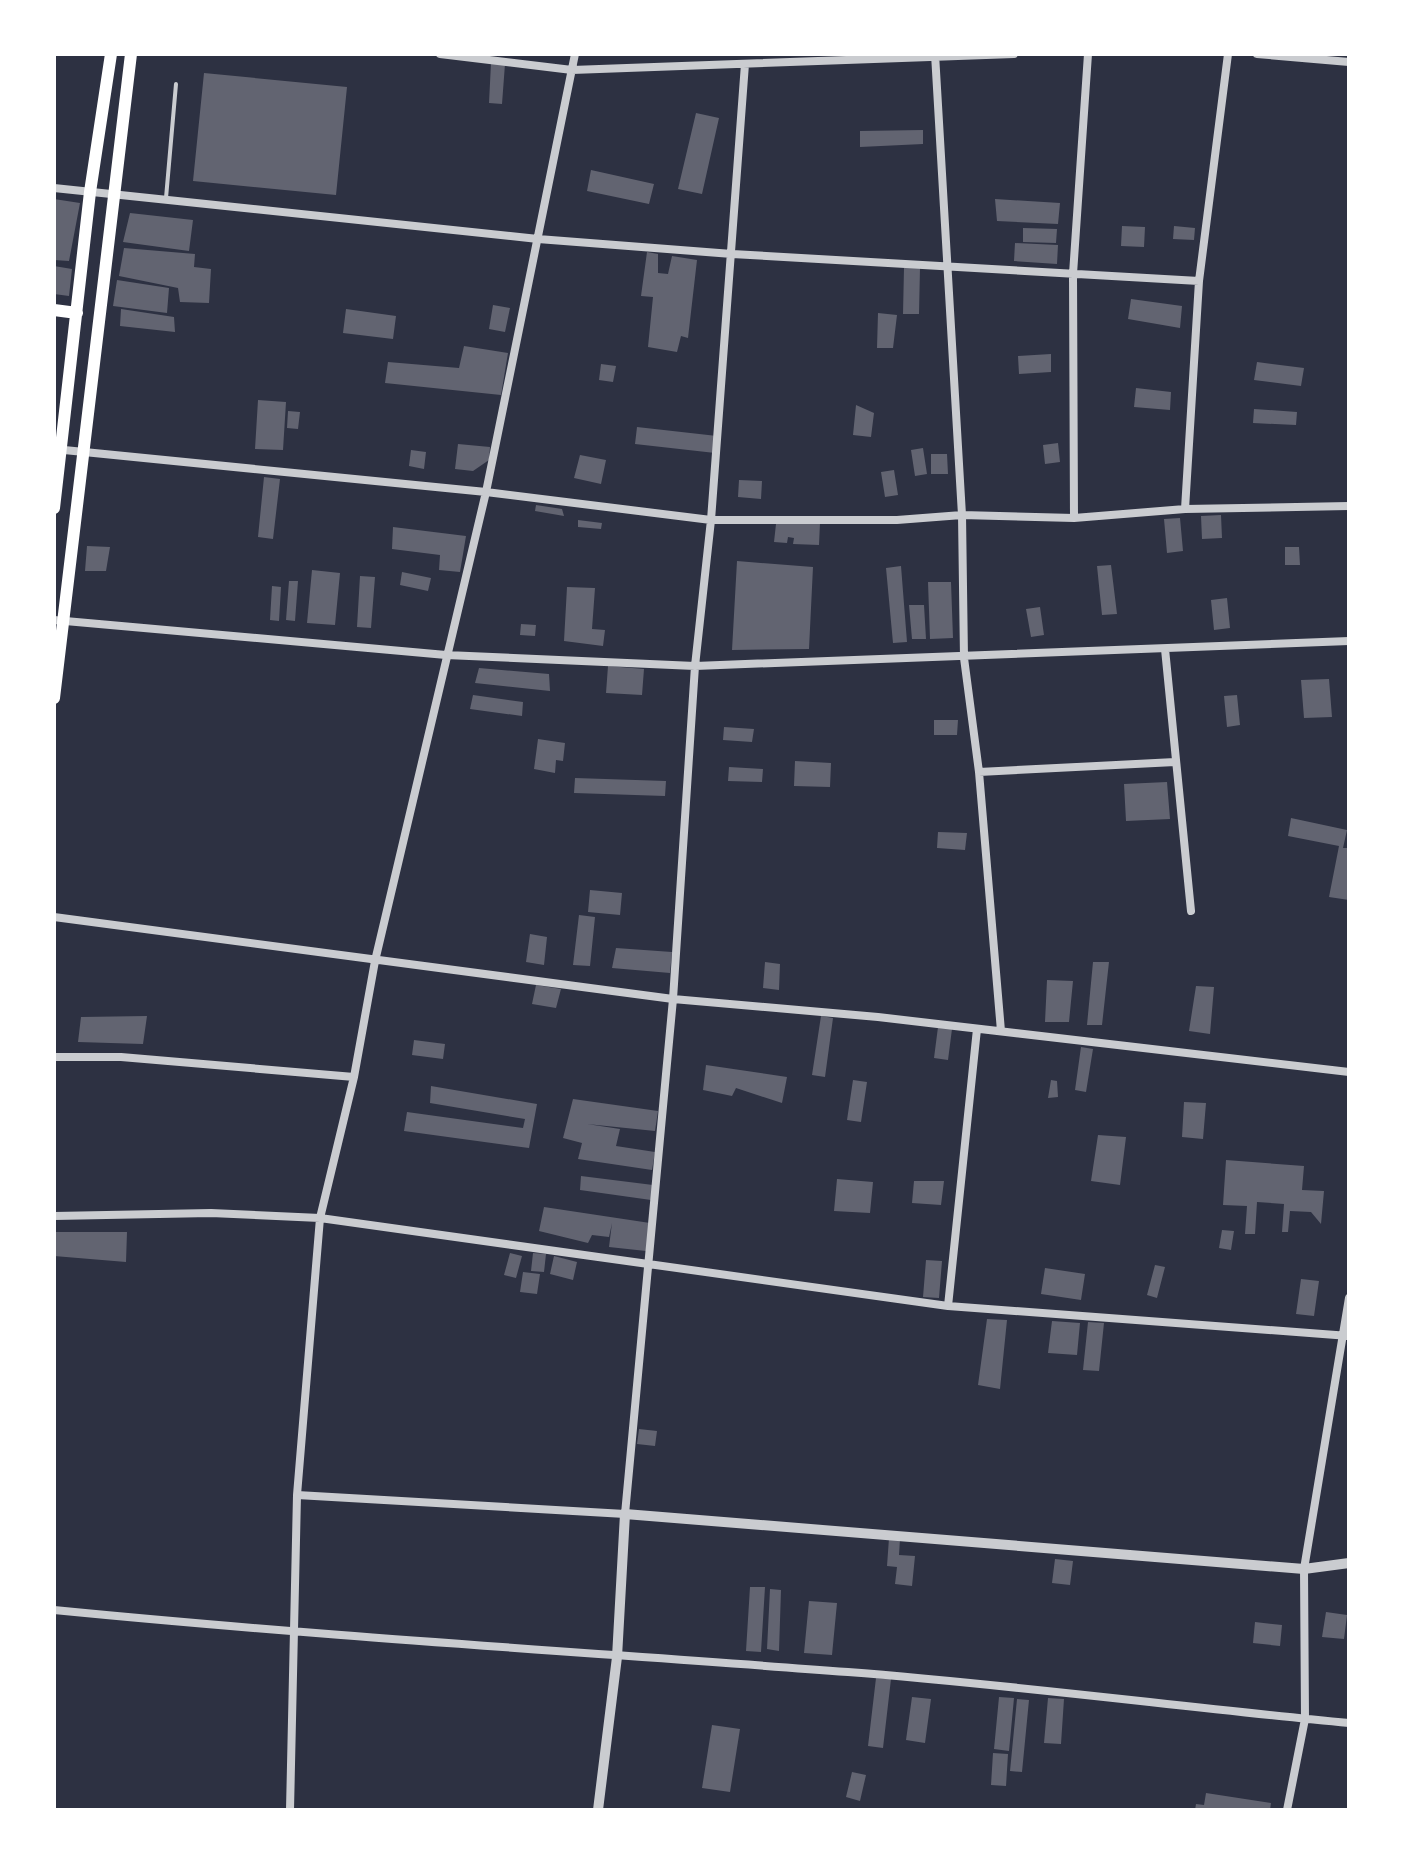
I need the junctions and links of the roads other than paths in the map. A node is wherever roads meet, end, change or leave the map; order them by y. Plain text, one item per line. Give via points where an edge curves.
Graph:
1 (111, 54) edge
2 (131, 54) edge
3 (440, 54) edge
4 (582, 54) edge
5 (1014, 54) edge
6 (1088, 54) edge
7 (1228, 54) edge
8 (1257, 54) edge
9 (935, 55) edge
10 (573, 62) edge
11 (1349, 62) edge
12 (745, 64) junction
13 (176, 84) dead end
14 (54, 188) edge
15 (90, 192) junction
16 (113, 196) junction
17 (166, 200) junction
18 (538, 239) junction
19 (732, 254) junction
20 (948, 267) junction
21 (1073, 274) junction
22 (1199, 281) junction
23 (54, 310) edge
24 (77, 313) junction
25 (58, 450) edge
26 (83, 454) junction
27 (486, 492) junction
28 (1349, 506) edge
29 (54, 508) edge
30 (1185, 509) junction
31 (962, 515) junction
32 (1074, 518) junction
33 (711, 520) junction
34 (59, 620) edge
35 (1349, 641) edge
36 (1165, 649) junction
37 (446, 655) junction
38 (964, 658) junction
39 (695, 666) junction
40 (54, 698) edge
41 (1175, 762) junction
42 (979, 772) junction
43 (1191, 911) dead end
44 (54, 917) edge
45 (375, 961) junction
46 (673, 999) junction
47 (977, 1029) junction
48 (1001, 1031) junction
49 (54, 1057) edge
50 (1349, 1072) edge
51 (354, 1077) junction
52 (54, 1216) edge
53 (320, 1218) junction
54 (649, 1266) junction
55 (1349, 1298) edge
56 (948, 1306) junction
57 (1347, 1336) edge
58 (297, 1495) junction
59 (625, 1514) junction
60 (1349, 1563) edge
61 (1304, 1569) junction
62 (54, 1610) edge
63 (293, 1633) junction
64 (617, 1657) junction
65 (1305, 1719) junction
66 (1349, 1723) edge
67 (290, 1810) edge
68 (598, 1810) edge
69 (1287, 1810) edge

1 - 15 main road
2 - 16 main road
3 - 10 street
4 - 10 street
5 - 9 street
6 - 21 street
7 - 22 street
8 - 11 street
9 - 12 street
9 - 20 street
10 - 12 street
10 - 18 street
12 - 19 street
13 - 17 lane
14 - 15 street
15 - 16 street
15 - 24 main road
16 - 17 street
16 - 26 main road
17 - 18 street
18 - 19 street
18 - 27 street
19 - 20 street
19 - 33 street
20 - 21 street
20 - 31 street
21 - 22 street
21 - 32 street
22 - 30 street
23 - 24 main road
24 - 25 main road
25 - 26 street
25 - 29 main road
26 - 27 street
26 - 34 main road
27 - 33 street
27 - 37 street
28 - 30 street
30 - 32 street
31 - 32 street
31 - 33 street
31 - 38 street
33 - 39 street
34 - 37 street
34 - 40 main road
35 - 36 street
36 - 38 street
36 - 41 street
37 - 39 street
37 - 45 street
38 - 39 street
38 - 42 street
39 - 46 street
41 - 42 street
41 - 43 street
42 - 48 street
44 - 45 street
45 - 46 street
45 - 51 street
46 - 47 street
46 - 54 street
47 - 48 street
47 - 56 street
48 - 50 street
49 - 51 street via 121,1057
51 - 53 street
52 - 53 street via 211,1213
53 - 54 street
53 - 58 street
54 - 56 street
54 - 59 street
55 - 57 street
56 - 57 street
57 - 61 street
58 - 59 street
58 - 63 street
59 - 61 street
59 - 64 street
60 - 61 street
61 - 65 street
62 - 63 street
63 - 64 street
63 - 67 street
64 - 65 street via 851,1672
64 - 68 street
65 - 66 street
65 - 69 street

